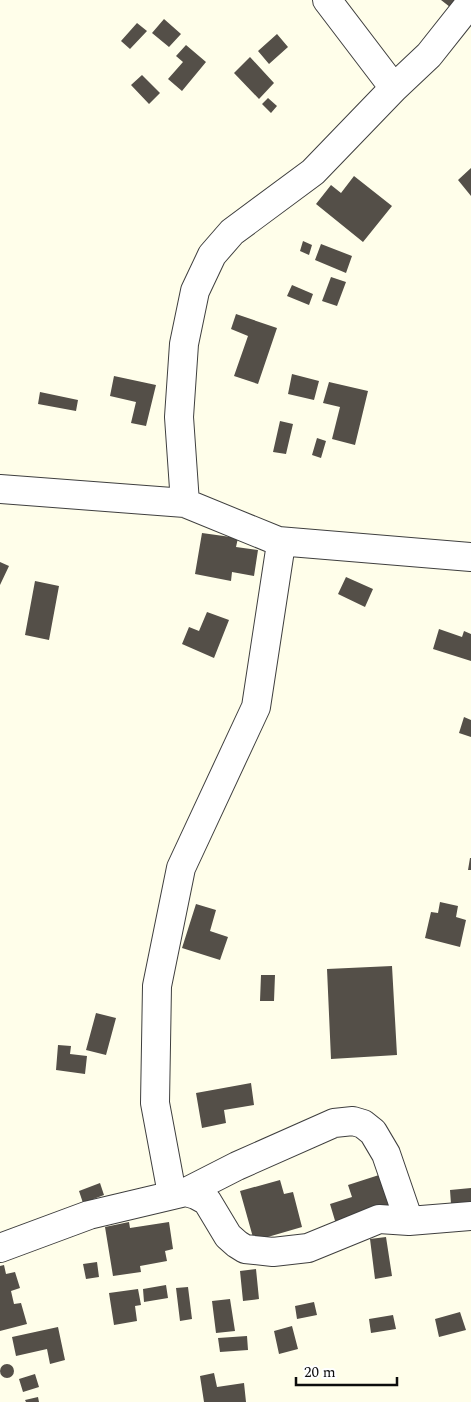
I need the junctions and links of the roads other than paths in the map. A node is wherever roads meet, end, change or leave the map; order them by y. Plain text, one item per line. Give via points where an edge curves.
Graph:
1 (327, 0) edge
2 (471, 2) edge
3 (394, 88) junction
4 (0, 489) edge
5 (185, 503) junction
6 (278, 540) junction
7 (471, 557) edge
8 (179, 1193) junction
9 (471, 1216) edge
10 (409, 1221) junction
11 (0, 1248) edge

1 - 3 street
2 - 3 street via 429,55
3 - 5 street via 313,172 232,232 212,255 195,291 184,344 179,417
4 - 5 street
5 - 6 street
6 - 7 street
6 - 8 street via 280,550 256,707 181,868 157,986 156,1103
8 - 10 street via 196,1195 207,1201 228,1236 245,1249 273,1252 308,1248 379,1219
8 - 10 street via 334,1124 353,1121 373,1132 386,1154
8 - 11 street via 89,1215
9 - 10 street

